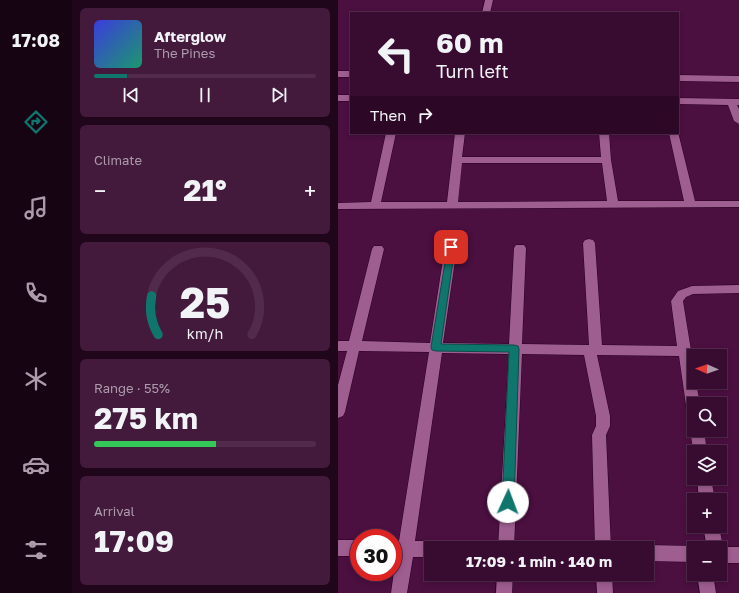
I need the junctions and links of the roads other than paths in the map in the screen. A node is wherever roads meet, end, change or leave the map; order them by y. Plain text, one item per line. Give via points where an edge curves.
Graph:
1 (489, 0) edge
2 (486, 12) edge
3 (338, 74) edge
4 (350, 74) edge
5 (679, 78) edge
6 (739, 79) edge
7 (338, 98) edge
8 (350, 98) edge
9 (679, 102) edge
10 (736, 102) edge
11 (739, 121) edge
12 (391, 134) edge
13 (460, 134) edge
14 (604, 134) edge
15 (674, 134) edge
16 (457, 160) junction
17 (606, 160) junction
18 (613, 204) junction
19 (690, 204) junction
20 (739, 204) edge
21 (452, 205) junction
22 (338, 206) edge
23 (375, 206) junction
24 (589, 243) dead end
25 (451, 247) dead end
26 (520, 248) dead end
27 (378, 249) dead end
28 (739, 289) edge
29 (338, 346) edge
30 (354, 346) junction
31 (436, 347) junction
32 (514, 349) junction
33 (593, 350) junction
34 (685, 351) junction
35 (692, 397) edge
36 (338, 412) edge
37 (402, 538) edge
38 (506, 541) edge
39 (603, 541) edge
40 (338, 548) edge
41 (350, 548) edge
42 (402, 549) edge
43 (424, 549) edge
44 (654, 553) edge
45 (687, 554) edge
46 (727, 555) edge
47 (739, 555) edge
48 (399, 581) edge
49 (505, 581) edge
50 (604, 581) edge
51 (706, 581) edge
52 (399, 593) edge
53 (504, 593) edge
54 (605, 593) edge
55 (708, 593) edge

1 - 2 street
3 - 4 street
5 - 6 street
7 - 8 street
9 - 10 street
10 - 11 street
12 - 23 street
13 - 16 street
14 - 17 street
15 - 19 street
16 - 17 street
16 - 21 street
17 - 18 street
18 - 19 street
18 - 21 street
19 - 20 street
21 - 23 street
22 - 23 street
24 - 33 street
25 - 31 street
26 - 32 street
27 - 30 street
28 - 34 street via 692,290 682,294 677,301
29 - 30 street
30 - 31 street
30 - 36 street
31 - 32 street
31 - 37 street
32 - 33 street
32 - 38 street
33 - 34 street
33 - 39 street via 603,416 599,435
34 - 35 street
40 - 41 street
42 - 43 street
44 - 45 street
46 - 47 street
48 - 52 street
49 - 53 street
50 - 54 street
51 - 55 street

